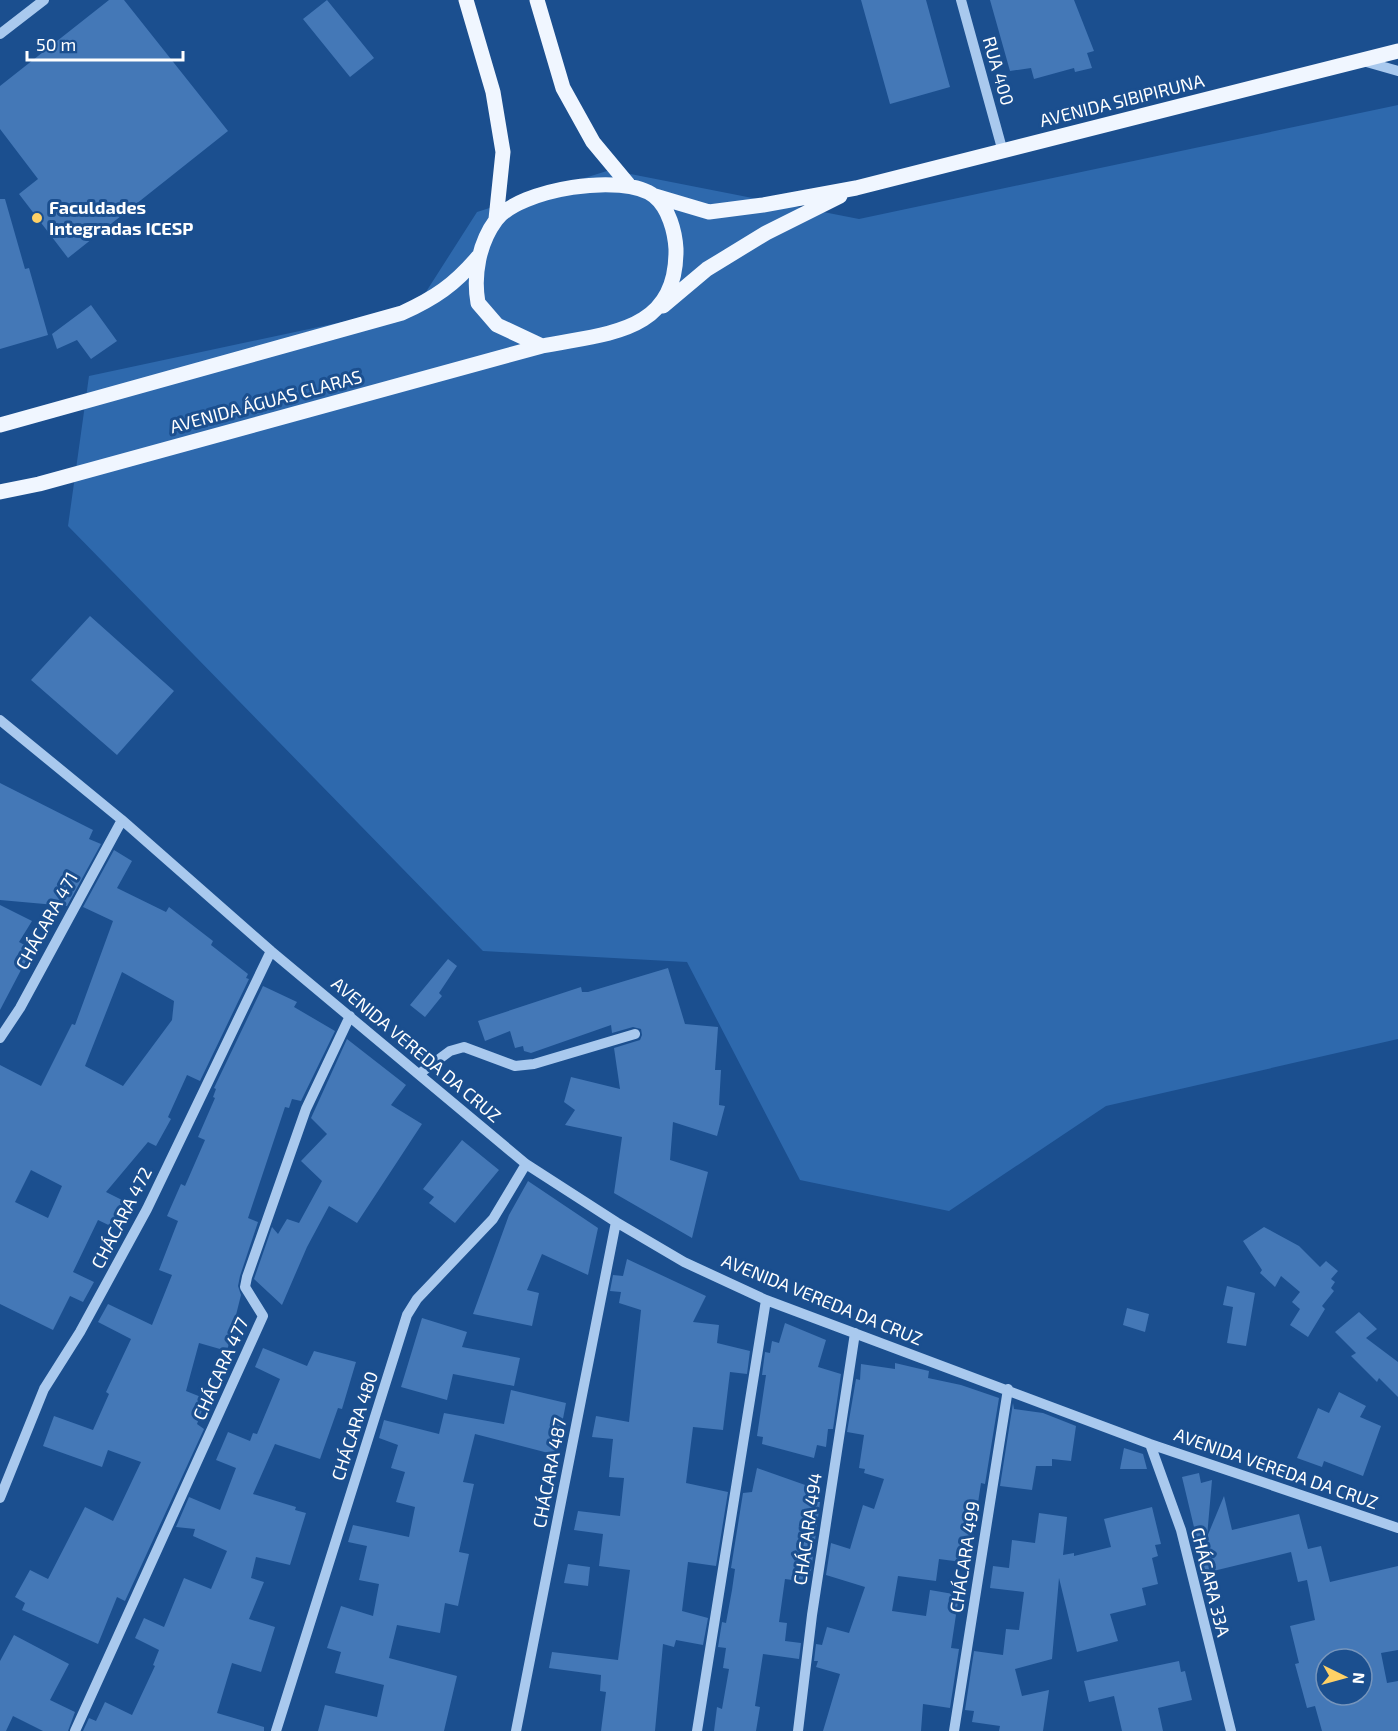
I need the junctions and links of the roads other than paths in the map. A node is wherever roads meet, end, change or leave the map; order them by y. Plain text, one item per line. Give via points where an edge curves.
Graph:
1 (43, 0) edge
2 (466, 0) edge
3 (537, 0) edge
4 (961, 0) edge
5 (0, 34) edge
6 (1398, 51) edge
7 (1360, 60) junction
8 (1398, 71) edge
9 (1003, 152) junction
10 (627, 184) junction
11 (856, 188) junction
12 (655, 196) junction
13 (496, 219) junction
14 (478, 258) junction
15 (658, 310) junction
16 (542, 346) junction
17 (0, 424) edge
18 (0, 492) edge
19 (2, 726) edge
20 (122, 820) junction
21 (271, 951) junction
22 (350, 1016) junction
23 (635, 1034) dead end
24 (0, 1038) edge
25 (419, 1074) junction
26 (526, 1164) junction
27 (616, 1222) junction
28 (766, 1300) junction
29 (855, 1333) junction
30 (1008, 1389) junction
31 (1150, 1444) junction
32 (0, 1498) edge
33 (1398, 1528) edge
34 (75, 1731) edge
35 (276, 1731) edge
36 (516, 1731) edge
37 (697, 1731) edge
38 (798, 1731) edge
39 (954, 1731) edge
40 (1231, 1731) edge

1 - 5 street
2 - 13 main road via 493,92 503,152
3 - 10 main road via 563,88 593,142
4 - 9 street, RUA 400
6 - 7 main road, AVENIDA SIBIPIRUNA
7 - 8 street
7 - 9 main road, AVENIDA SIBIPIRUNA
9 - 11 main road, AVENIDA SIBIPIRUNA
10 - 12 main road
10 - 13 main road via 585,186 533,197
11 - 12 main road, AVENIDA SIBIPIRUNA via 709,212
11 - 15 main road, AVENIDA SIBIPIRUNA via 707,269
12 - 15 main road via 675,234 676,271
13 - 14 main road
14 - 16 main road via 476,291 483,311 497,325
14 - 17 main road via 460,279 436,297 402,313
15 - 16 main road via 626,330
16 - 18 main road, AVENIDA ÁGUAS CLARAS
19 - 20 street, AVENIDA VEREDA DA CRUZ
20 - 21 street, AVENIDA VEREDA DA CRUZ
20 - 24 street, CHÁCARA 471
21 - 22 street, AVENIDA VEREDA DA CRUZ
21 - 32 street, CHÁCARA 472 via 147,1209 44,1389
22 - 25 street, AVENIDA VEREDA DA CRUZ
22 - 34 street, CHÁCARA 477 via 306,1109 247,1277 245,1287 263,1316
23 - 25 street via 534,1065 502,1063 464,1047 450,1051
25 - 26 street, AVENIDA VEREDA DA CRUZ
26 - 27 street, AVENIDA VEREDA DA CRUZ
26 - 35 street, CHÁCARA 480 via 493,1219 417,1299 407,1315
27 - 28 street, AVENIDA VEREDA DA CRUZ via 684,1262
27 - 36 street, CHÁCARA 487
28 - 29 street, AVENIDA VEREDA DA CRUZ
28 - 37 street
29 - 30 street, AVENIDA VEREDA DA CRUZ
29 - 38 street, CHÁCARA 494
30 - 31 street, AVENIDA VEREDA DA CRUZ
30 - 39 street, CHÁCARA 499
31 - 33 street, AVENIDA VEREDA DA CRUZ
31 - 40 street, CHÁCARA 33A via 1181,1530

